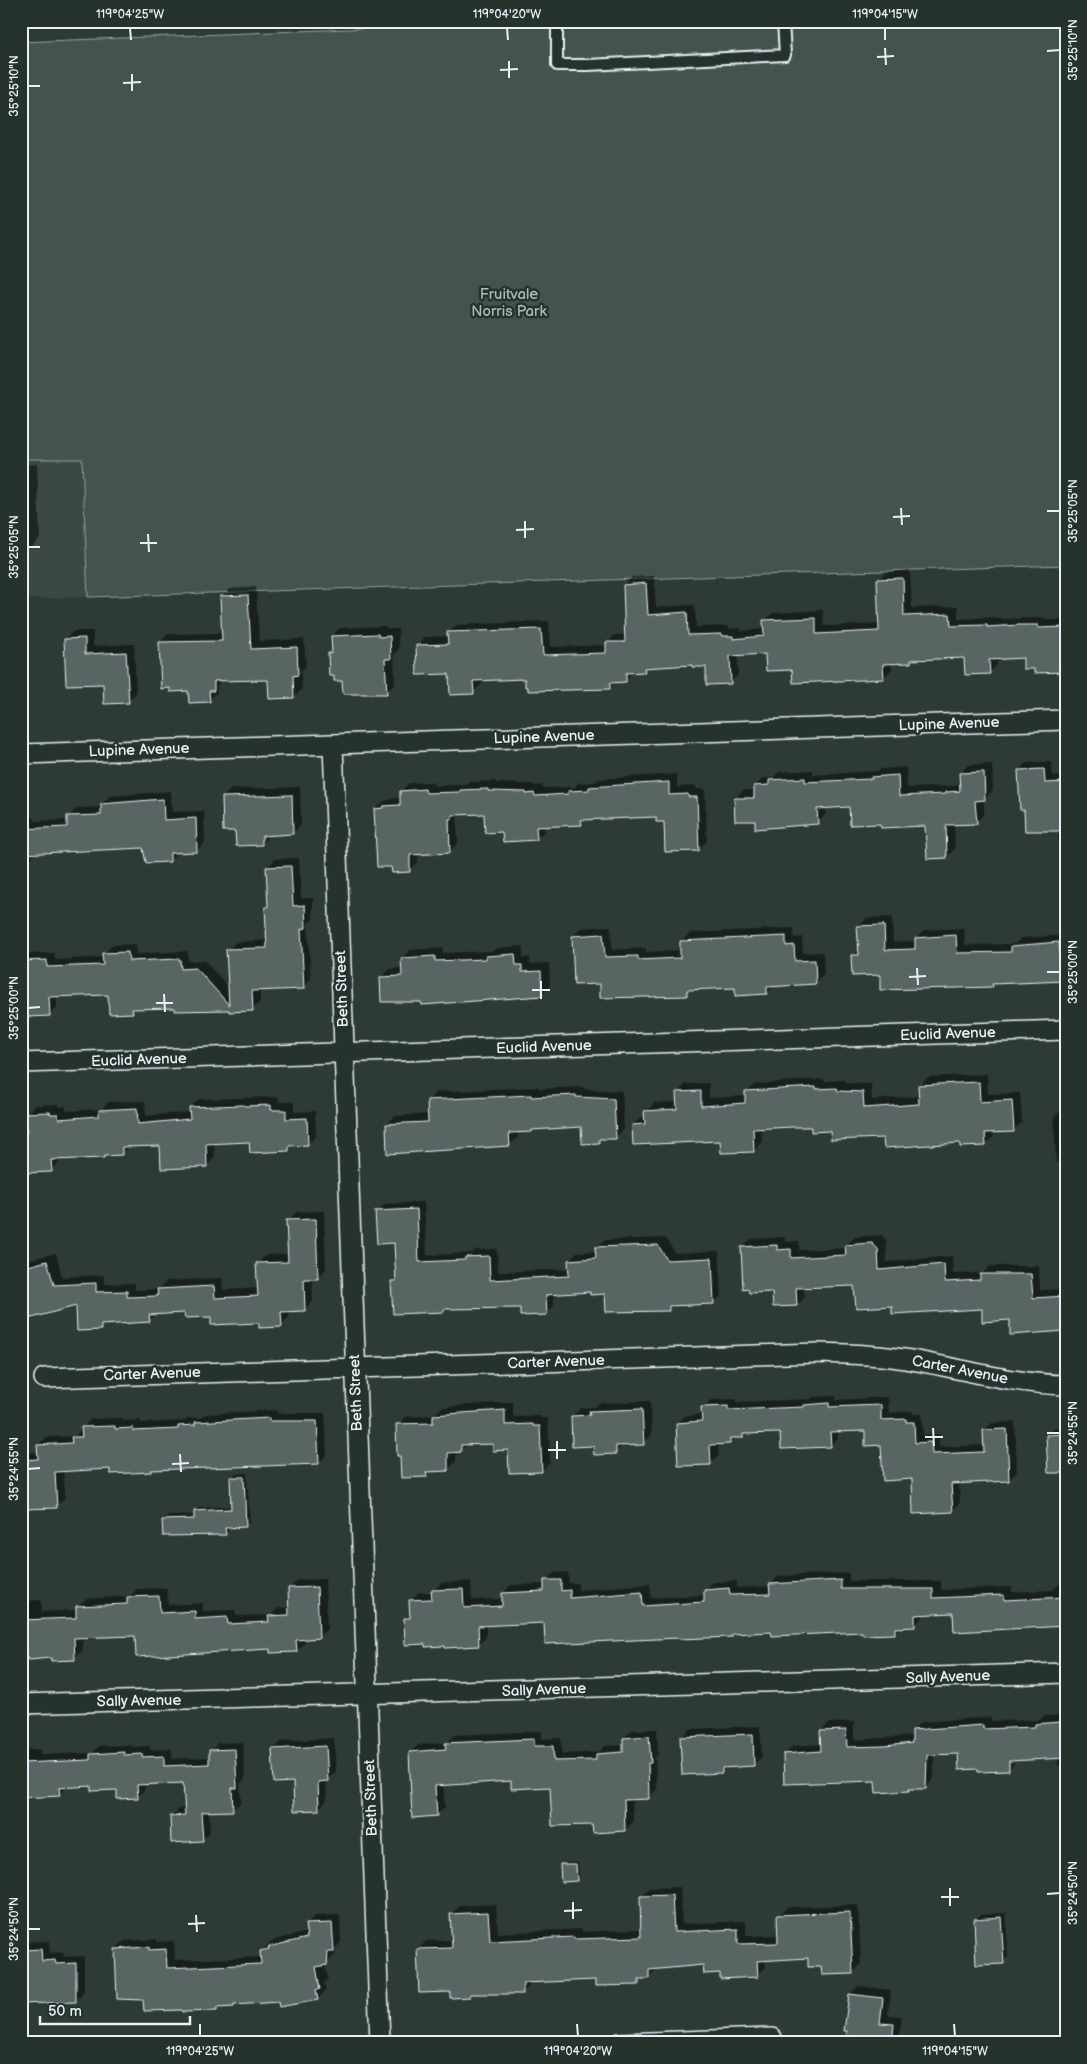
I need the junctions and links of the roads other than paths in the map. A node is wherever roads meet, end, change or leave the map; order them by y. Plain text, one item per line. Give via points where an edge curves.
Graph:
1 (558, 21) edge
2 (783, 21) edge
3 (1066, 720) edge
4 (333, 744) junction
5 (22, 754) edge
6 (1066, 1030) edge
7 (344, 1053) junction
8 (21, 1063) edge
9 (356, 1368) junction
10 (44, 1378) dead end
11 (1066, 1385) edge
12 (1066, 1674) edge
13 (368, 1696) junction
14 (21, 1704) edge
15 (772, 2038) dead end
16 (380, 2043) edge
17 (620, 2043) edge

1 - 2 lane via 557,65 785,55
3 - 4 street, Lupine Avenue
4 - 5 street, Lupine Avenue
4 - 7 street, Beth Street
6 - 7 street, Euclid Avenue
7 - 8 street, Euclid Avenue
7 - 9 street, Beth Street
9 - 10 street, Carter Avenue
9 - 11 street, Carter Avenue via 818,1353 916,1361 1012,1381
9 - 13 street, Beth Street
12 - 13 street, Sally Avenue
13 - 14 street, Sally Avenue
13 - 16 street, Beth Street
15 - 17 street

